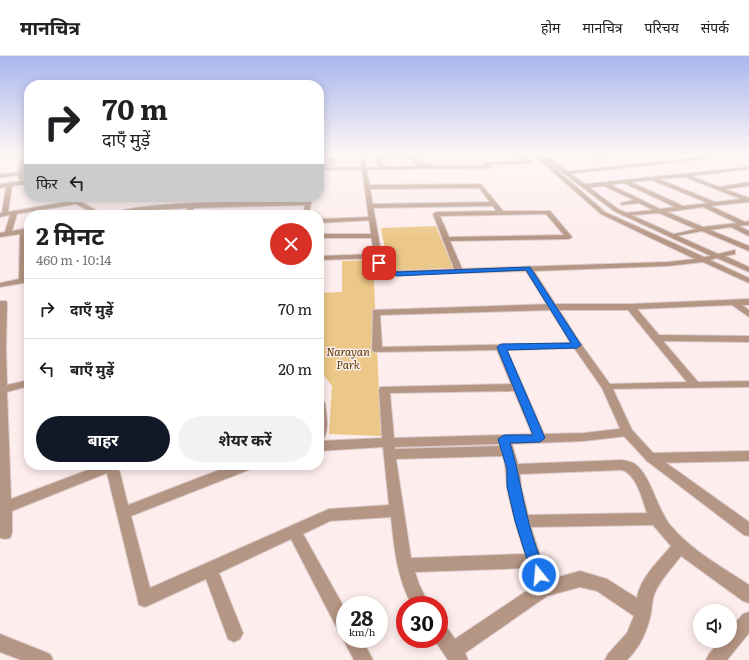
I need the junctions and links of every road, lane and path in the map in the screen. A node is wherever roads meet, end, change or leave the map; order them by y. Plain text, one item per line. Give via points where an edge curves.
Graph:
1 (368, 182) edge
2 (568, 182) edge
3 (580, 182) edge
4 (624, 182) edge
5 (626, 182) edge
6 (662, 182) edge
7 (703, 182) edge
8 (22, 183) edge
9 (9, 184) junction
10 (604, 184) junction
11 (749, 184) edge
12 (0, 186) edge
13 (585, 186) junction
14 (739, 186) junction
15 (368, 187) junction
16 (718, 188) junction
17 (749, 189) edge
18 (748, 200) edge
19 (76, 202) joint
20 (269, 202) edge
21 (641, 202) junction
22 (495, 204) junction
23 (623, 204) dead end
24 (715, 204) junction
25 (192, 206) junction
26 (370, 206) junction
27 (703, 206) junction
28 (682, 208) junction
29 (31, 210) edge
30 (91, 210) edge
31 (131, 210) edge
32 (190, 210) edge
33 (24, 211) edge
34 (660, 211) junction
35 (14, 213) junction
36 (501, 213) junction
37 (3, 215) edge
38 (625, 215) junction
39 (372, 219) junction
40 (324, 221) edge
41 (747, 223) edge
42 (731, 226) junction
43 (703, 229) junction
44 (24, 230) edge
45 (8, 234) junction
46 (749, 234) edge
47 (0, 235) edge
48 (324, 236) edge
49 (374, 236) junction
50 (672, 236) junction
51 (446, 239) junction
52 (749, 249) edge
53 (378, 256) junction
54 (717, 256) junction
55 (324, 258) edge
56 (703, 260) junction
57 (668, 264) junction
58 (528, 268) junction
59 (725, 270) junction
60 (749, 270) edge
61 (459, 271) junction
62 (24, 280) edge
63 (749, 281) edge
64 (0, 285) edge
65 (749, 302) edge
66 (3, 303) dead end
67 (734, 303) junction
68 (553, 307) junction
69 (630, 307) junction
70 (749, 314) edge
71 (656, 338) junction
72 (749, 339) edge
73 (577, 345) junction
74 (501, 347) junction
75 (0, 349) edge
76 (24, 383) edge
77 (749, 384) edge
78 (695, 385) junction
79 (518, 387) junction
80 (606, 387) junction
81 (2, 390) junction
82 (628, 432) junction
83 (540, 438) junction
84 (2, 440) edge
85 (505, 445) junction
86 (324, 446) edge
87 (388, 448) junction
88 (749, 456) edge
89 (651, 458) junction
90 (513, 469) junction
91 (102, 470) edge
92 (113, 470) edge
93 (233, 470) edge
94 (5, 507) junction
95 (397, 511) junction
96 (123, 512) junction
97 (657, 519) junction
98 (522, 521) junction
99 (749, 530) edge
100 (294, 531) junction
101 (6, 533) dead end
102 (680, 546) junction
103 (535, 561) junction
104 (405, 565) junction
105 (210, 569) junction
106 (543, 589) junction
107 (749, 595) edge
108 (415, 596) edge
109 (336, 609) edge
110 (643, 612) junction
111 (749, 620) edge
112 (234, 632) dead end
113 (0, 643) edge
114 (448, 644) edge
115 (357, 648) edge
116 (456, 655) edge
117 (44, 660) edge
118 (364, 660) edge
119 (614, 660) edge
120 (715, 660) edge

1 - 15 street
2 - 56 street via 603,213
3 - 13 street
4 - 10 street
5 - 28 street
6 - 24 street
7 - 16 street
8 - 9 street
9 - 12 street
9 - 37 street
10 - 13 street
10 - 21 street
11 - 14 street
13 - 38 street
14 - 16 street
14 - 17 street
15 - 22 street via 481,186
15 - 26 street
16 - 18 street
18 - 24 street
19 - 29 street
19 - 30 street
20 - 25 street
21 - 23 street
21 - 34 street
22 - 26 street
22 - 36 street
24 - 27 street
25 - 31 street
25 - 32 street
26 - 39 street
27 - 28 street
27 - 41 street
28 - 34 street
33 - 35 street
34 - 38 street
34 - 43 street
35 - 37 street
35 - 45 street
36 - 51 street via 436,214
36 - 51 street via 548,212 569,237
38 - 50 street
39 - 40 street
39 - 49 street
41 - 42 street
42 - 43 street
42 - 46 street
43 - 50 street
43 - 52 street
44 - 45 street
45 - 47 street
48 - 49 street
49 - 53 street
50 - 54 street
51 - 61 street
52 - 54 street
53 - 55 street
53 - 61 street via 383,269 397,274
54 - 56 street
54 - 60 street
56 - 57 street
56 - 59 street
57 - 58 street
57 - 59 street
58 - 61 street
58 - 68 street
59 - 63 street
62 - 64 street
65 - 67 street
66 - 75 street
67 - 69 street
67 - 70 street
68 - 69 street
68 - 73 street
68 - 74 street via 376,312 377,350
69 - 71 street
71 - 72 street
71 - 78 street
73 - 74 street
73 - 80 street
74 - 79 street
75 - 81 street
76 - 81 street
77 - 78 street
78 - 80 street
79 - 83 street
79 - 87 street via 384,390
80 - 82 street
81 - 84 street
82 - 83 street
82 - 89 street
83 - 85 street
84 - 94 street
85 - 87 street
85 - 90 street
86 - 87 street
87 - 95 street
88 - 89 street
89 - 99 street
90 - 97 street via 622,465 631,468 638,475
90 - 98 street
91 - 94 street
92 - 96 street
93 - 96 street
94 - 101 street
95 - 100 street via 328,515
95 - 104 street
96 - 105 street via 145,598
97 - 98 street
97 - 102 street
98 - 103 street
100 - 105 street
100 - 109 street
102 - 107 street
102 - 110 street via 646,593
103 - 104 street
103 - 106 street
104 - 108 street
105 - 112 street
106 - 110 street via 580,579 601,584
106 - 116 street
110 - 119 street via 639,632 632,644
111 - 120 street
113 - 117 street
114 - 116 street
115 - 118 street

